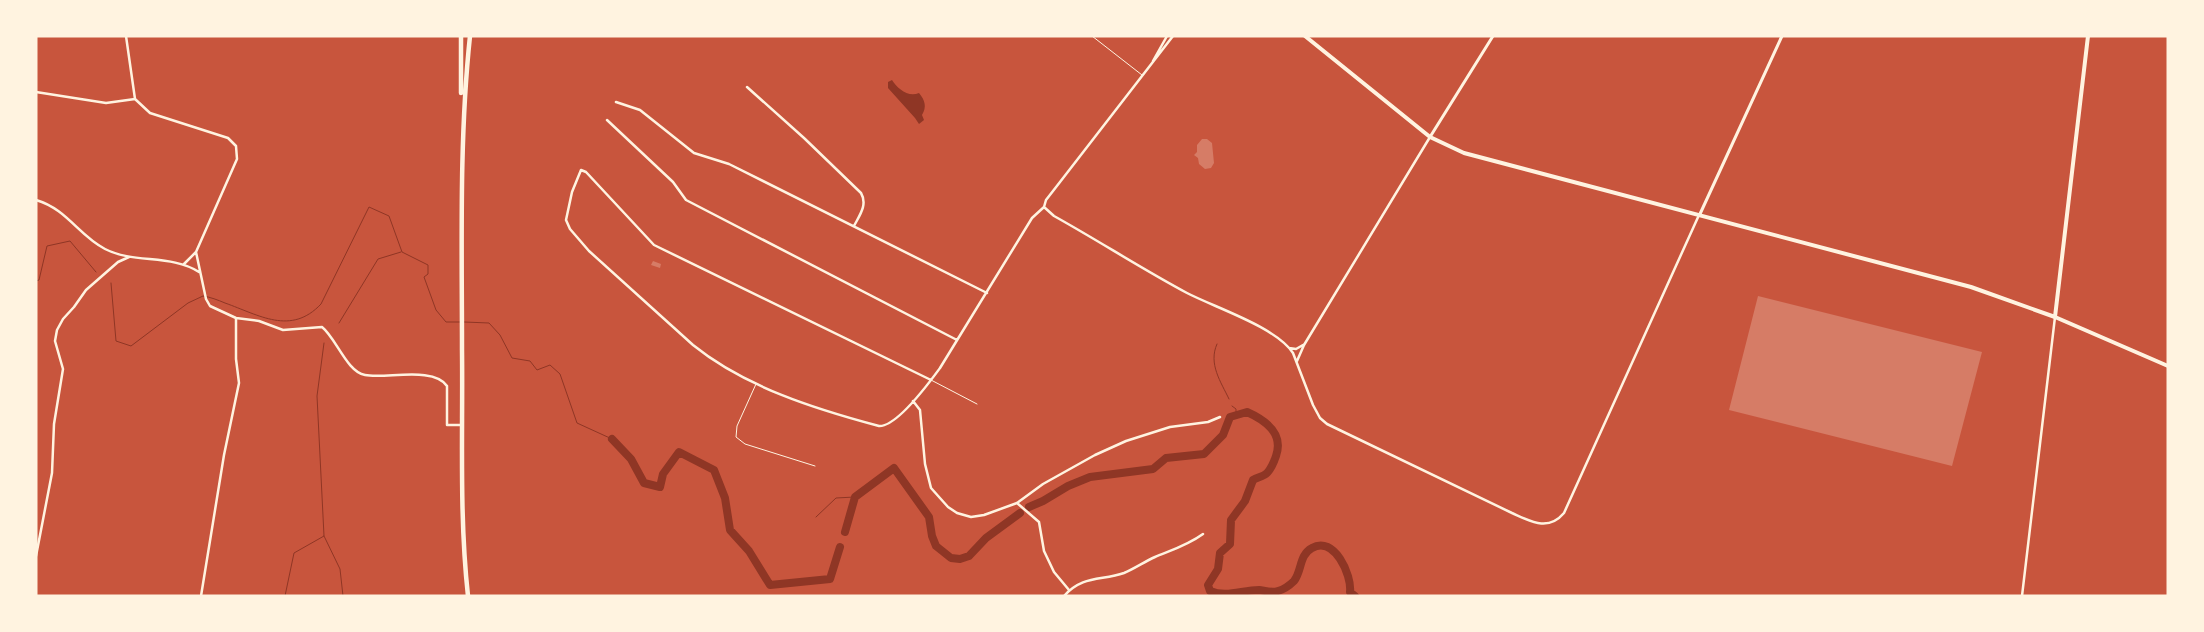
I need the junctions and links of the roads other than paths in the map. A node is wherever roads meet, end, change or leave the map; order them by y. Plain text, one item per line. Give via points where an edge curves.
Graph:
1 (126, 36) edge
2 (461, 36) edge
3 (470, 36) edge
4 (1092, 36) edge
5 (1167, 36) edge
6 (1173, 36) edge
7 (1305, 36) edge
8 (1493, 36) edge
9 (1782, 36) edge
10 (2088, 36) edge
11 (1152, 62) junction
12 (1142, 75) junction
13 (747, 87) dead end
14 (36, 92) edge
15 (135, 99) junction
16 (616, 102) dead end
17 (463, 111) junction
18 (607, 120) dead end
19 (1430, 137) junction
20 (36, 200) edge
21 (1044, 207) junction
22 (1700, 214) junction
23 (854, 226) junction
24 (196, 252) junction
25 (116, 254) junction
26 (129, 257) junction
27 (118, 262) junction
28 (184, 264) junction
29 (200, 272) junction
30 (987, 293) junction
31 (2055, 317) junction
32 (236, 318) junction
33 (958, 340) junction
34 (1304, 345) junction
35 (1289, 348) junction
36 (1297, 362) junction
37 (2168, 366) edge
38 (931, 380) junction
39 (756, 384) junction
40 (913, 400) junction
41 (977, 404) dead end
42 (1220, 417) dead end
43 (463, 425) junction
44 (815, 466) dead end
45 (1017, 503) junction
46 (1203, 534) dead end
47 (36, 556) edge
48 (1070, 590) junction
49 (201, 596) edge
50 (468, 596) edge
51 (1064, 596) edge
52 (2022, 596) edge

1 - 15 street
2 - 17 highway
3 - 17 highway
4 - 12 lane
5 - 11 street
6 - 11 street
7 - 19 main road
8 - 19 street
9 - 22 street
10 - 31 main road
11 - 12 street
12 - 21 street via 1046,200
13 - 23 street via 861,193 864,206
14 - 15 street via 106,103
15 - 24 street via 150,113 228,138 236,146 237,159
16 - 23 street via 640,110 684,148 729,164
17 - 43 highway
18 - 33 street via 673,182 686,200
19 - 22 main road via 1480,158
19 - 34 street
20 - 25 street via 57,209 95,244
21 - 30 street via 1032,218
21 - 35 street via 1150,272 1262,329
22 - 31 main road via 1947,280
22 - 36 street via 1564,514 1546,524 1532,522 1331,427 1318,414
23 - 30 street
24 - 28 street
24 - 29 street
25 - 26 street
25 - 27 street
26 - 27 street
26 - 28 street
27 - 47 street via 86,290 57,330 55,341 63,369 54,424 52,473
28 - 29 street
29 - 32 street via 210,306
30 - 33 street
31 - 37 main road
31 - 52 street
32 - 43 street via 259,321 283,330 322,327 361,374 387,377 408,373 440,379 447,386 447,425
32 - 49 street via 239,383
33 - 38 street
34 - 35 street
34 - 36 street
35 - 36 street
38 - 39 street via 654,245 581,170 566,220 570,229 709,358
38 - 40 street
38 - 41 lane
39 - 40 street via 885,426
39 - 44 lane via 737,426 736,437 746,444
40 - 45 street via 920,410 927,475 936,494 957,513 971,517
42 - 45 street via 1208,422 1170,427 1126,441 1043,484
43 - 50 highway via 463,519
45 - 48 street via 1039,522 1044,551 1054,572
46 - 48 street via 1125,572 1089,579
48 - 51 street

